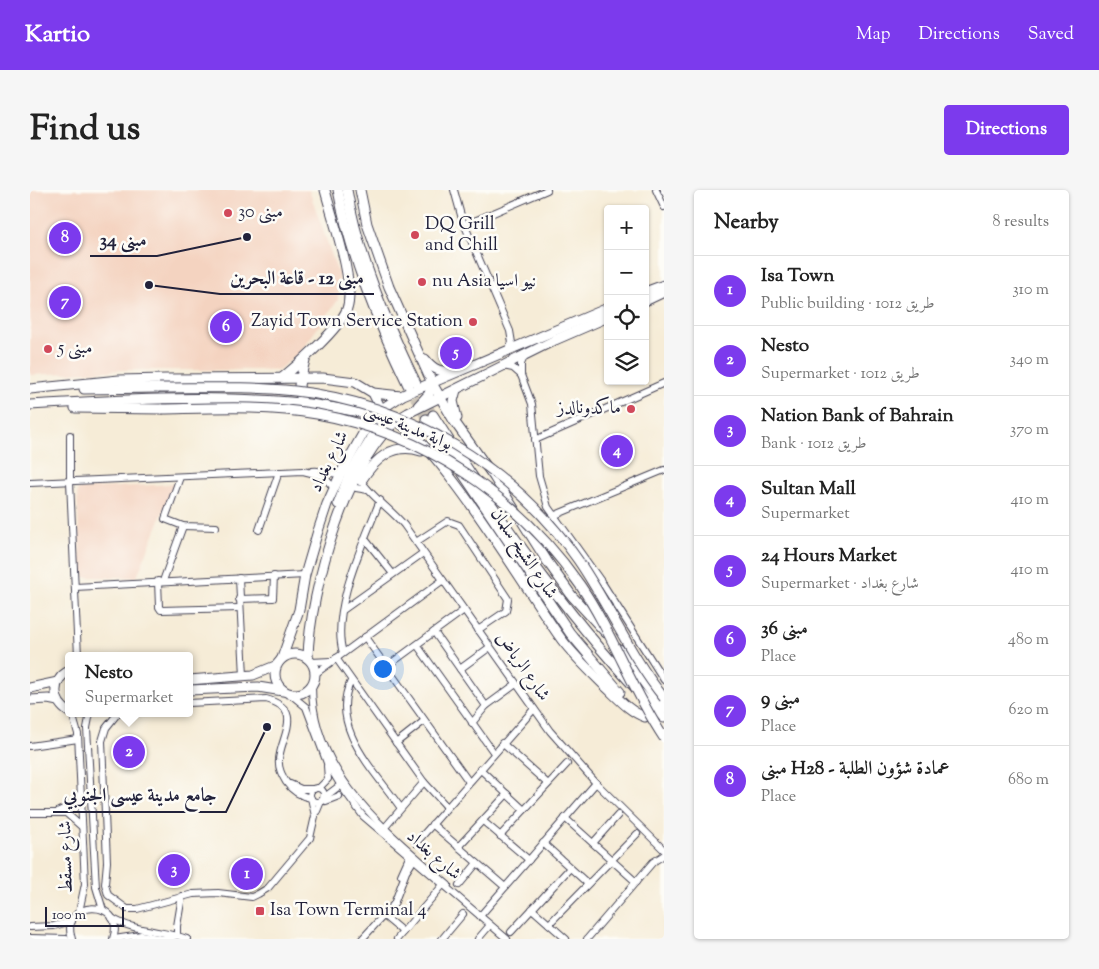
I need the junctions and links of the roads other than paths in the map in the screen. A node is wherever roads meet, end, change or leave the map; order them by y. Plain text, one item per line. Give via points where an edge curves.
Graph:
1 (325, 190) edge
2 (338, 190) edge
3 (347, 190) edge
4 (454, 190) edge
5 (547, 190) edge
6 (656, 190) edge
7 (361, 191) edge
8 (664, 207) edge
9 (465, 225) junction
10 (664, 284) edge
11 (649, 290) edge
12 (664, 292) edge
13 (649, 299) edge
14 (604, 310) edge
15 (604, 319) edge
16 (510, 331) junction
17 (528, 342) junction
18 (508, 351) junction
19 (418, 352) junction
20 (308, 353) junction
21 (526, 355) junction
22 (502, 366) junction
23 (521, 375) junction
24 (281, 378) junction
25 (299, 378) junction
26 (664, 383) edge
27 (415, 385) junction
28 (30, 389) edge
29 (435, 390) junction
30 (456, 390) junction
31 (373, 393) junction
32 (403, 395) junction
33 (302, 403) junction
34 (30, 407) edge
35 (354, 412) junction
36 (378, 413) junction
37 (397, 420) junction
38 (463, 434) junction
39 (70, 435) dead end
40 (360, 435) junction
41 (535, 440) junction
42 (436, 460) junction
43 (664, 470) edge
44 (279, 472) junction
45 (311, 472) junction
46 (341, 473) junction
47 (180, 477) junction
48 (361, 480) junction
49 (70, 482) junction
50 (30, 483) edge
51 (334, 488) junction
52 (356, 488) junction
53 (368, 490) junction
54 (380, 500) junction
55 (553, 516) junction
56 (335, 524) junction
57 (183, 526) junction
58 (216, 527) dead end
59 (259, 530) dead end
60 (365, 539) junction
61 (416, 542) junction
62 (423, 553) junction
63 (393, 574) junction
64 (306, 575) junction
65 (274, 576) junction
66 (239, 578) junction
67 (443, 580) junction
68 (161, 581) junction
69 (75, 587) junction
70 (239, 599) junction
71 (240, 608) junction
72 (343, 610) junction
73 (464, 610) junction
74 (478, 630) junction
75 (434, 632) junction
76 (365, 637) junction
77 (417, 645) junction
78 (490, 647) junction
79 (78, 652) edge
80 (343, 653) junction
81 (282, 658) junction
82 (310, 660) junction
83 (334, 660) junction
84 (276, 666) junction
85 (386, 667) junction
86 (460, 669) junction
87 (65, 674) edge
88 (315, 674) junction
89 (244, 676) junction
90 (193, 680) edge
91 (664, 680) edge
92 (351, 681) junction
93 (58, 682) junction
94 (312, 684) junction
95 (516, 684) junction
96 (30, 688) edge
97 (193, 690) edge
98 (286, 692) junction
99 (664, 698) edge
100 (30, 700) edge
101 (58, 702) junction
102 (193, 703) edge
103 (486, 706) junction
104 (65, 708) edge
105 (664, 709) edge
106 (534, 710) junction
107 (73, 717) edge
108 (89, 717) edge
109 (115, 717) edge
110 (645, 717) junction
111 (664, 718) edge
112 (424, 721) junction
113 (472, 723) junction
114 (664, 736) edge
115 (78, 740) junction
116 (396, 743) junction
117 (502, 743) junction
118 (30, 746) edge
119 (321, 751) junction
120 (494, 753) junction
121 (567, 764) dead end
122 (480, 769) junction
123 (285, 780) junction
124 (341, 782) junction
125 (424, 782) junction
126 (469, 782) junction
127 (596, 783) junction
128 (548, 784) junction
129 (318, 789) junction
130 (81, 793) junction
131 (507, 794) junction
132 (330, 796) junction
133 (340, 796) junction
134 (311, 798) junction
135 (322, 799) junction
136 (349, 799) junction
137 (400, 807) junction
138 (447, 808) junction
139 (524, 810) junction
140 (59, 811) junction
141 (30, 813) edge
142 (316, 813) junction
143 (618, 815) dead end
144 (565, 818) junction
145 (483, 821) junction
146 (432, 824) junction
147 (386, 825) dead end
148 (82, 826) junction
149 (637, 834) dead end
150 (500, 836) junction
151 (543, 843) junction
152 (593, 843) junction
153 (416, 844) dead end
154 (458, 847) junction
155 (662, 848) edge
156 (664, 855) edge
157 (412, 857) junction
158 (611, 858) junction
159 (528, 860) junction
160 (653, 862) junction
161 (477, 864) junction
162 (570, 868) junction
163 (636, 882) junction
164 (587, 883) junction
165 (459, 885) dead end
166 (442, 886) junction
167 (505, 887) junction
168 (182, 896) junction
169 (457, 896) junction
170 (175, 898) junction
171 (179, 906) junction
172 (532, 909) junction
173 (103, 910) junction
174 (79, 912) junction
175 (463, 914) dead end
176 (384, 916) junction
177 (480, 916) junction
178 (112, 918) junction
179 (72, 921) junction
180 (549, 924) junction
181 (490, 925) junction
182 (177, 926) junction
183 (43, 927) junction
184 (30, 928) edge
185 (30, 932) edge
186 (403, 932) junction
187 (511, 932) dead end
188 (177, 936) junction
189 (166, 937) edge
190 (30, 938) edge
191 (66, 939) edge
192 (72, 939) edge
193 (113, 939) edge
194 (187, 939) edge
195 (362, 939) edge
196 (396, 939) edge
197 (442, 939) edge
198 (478, 939) edge
199 (506, 939) edge
200 (566, 939) edge
201 (587, 939) edge

1 - 20 main road via 349,280 350,296 343,317
2 - 27 main road via 354,254 386,340
3 - 27 main road via 375,290
4 - 9 street
5 - 9 street
6 - 8 street
7 - 19 main road, شارع الشيخ سلمان via 367,224 389,287
9 - 16 street
10 - 11 main road
12 - 13 main road
14 - 17 main road, شارع بغداد
15 - 21 main road, شارع بغداد
16 - 17 street via 515,337
16 - 18 street via 512,343
17 - 18 main road, شارع بغداد
18 - 19 main road via 500,349 444,372 433,368
18 - 29 main road, شارع بغداد
19 - 29 main road, شارع الشيخ سلمان
20 - 24 main road
20 - 25 main road
21 - 22 main road, شارع بغداد
21 - 23 street via 521,364
22 - 23 street via 513,368
22 - 30 main road, شارع بغداد
23 - 41 street via 532,404
24 - 25 main road
24 - 28 main road via 119,380
25 - 31 main road via 355,382
25 - 33 main road
26 - 41 street
27 - 29 main road
27 - 32 main road, شارع بغداد
28 - 99 main road, بوابة مدينة عيسى, bridge via 296,391 343,400 410,422 466,453 513,487 550,523 578,560
29 - 30 main road, شارع بغداد
29 - 37 main road, شارع بغداد
29 - 38 main road, شارع الشيخ سلمان
30 - 38 main road via 453,405
31 - 32 main road
31 - 36 main road
32 - 36 main road, شارع بغداد
33 - 34 main road, شارع الشيخ سلمان via 132,400
33 - 35 main road, شارع الشيخ سلمان
34 - 114 main road, بوابة مدينة عيسى, bridge via 266,409 316,414 372,428 418,446 490,489 529,524 580,586
35 - 36 main road, شارع الشيخ سلمان
35 - 40 main road via 359,420
36 - 37 main road, شارع الشيخ سلمان
36 - 40 main road, شارع بغداد
36 - 56 main road via 374,432 343,488
37 - 42 main road, شارع الشيخ سلمان
37 - 56 main road, شارع بغداد via 370,452
38 - 105 main road, شارع الشيخ سلمان via 561,581
39 - 49 street
40 - 46 main road, شارع بغداد
41 - 55 street via 541,485
42 - 48 main road via 418,449 394,449 381,457
42 - 110 main road, شارع الشيخ سلمان via 568,648 615,695
43 - 55 street
44 - 45 street
44 - 47 street
44 - 59 street
45 - 46 street
45 - 51 street via 327,478
46 - 51 main road, شارع بغداد
47 - 49 street
47 - 57 street via 165,517 168,522
48 - 52 main road
48 - 53 street, شارع الرياض
49 - 50 street
49 - 69 street
51 - 64 main road, شارع بغداد
52 - 53 street
52 - 56 main road
53 - 54 street, شارع الرياض
54 - 60 street
54 - 61 street, شارع الرياض
55 - 91 street via 594,570
56 - 82 main road, شارع بغداد via 312,608
57 - 58 street
57 - 68 street
60 - 63 street
60 - 72 street
61 - 62 street, شارع الرياض
61 - 74 street via 448,521 459,525 508,599 506,610
62 - 63 street
62 - 67 street, شارع الرياض
63 - 72 street
64 - 65 street
64 - 81 main road, شارع بغداد via 299,610
65 - 66 street
65 - 70 street via 273,598
66 - 68 street
66 - 70 street
67 - 73 street, شارع الرياض
67 - 76 street
68 - 69 street
68 - 71 street via 158,607 161,610
69 - 79 street
70 - 71 street
71 - 89 street
72 - 80 street via 340,640
73 - 74 street, شارع الرياض
73 - 75 street
74 - 78 street, شارع الرياض
75 - 77 street
75 - 86 street
76 - 80 street
76 - 85 street
77 - 85 street
77 - 113 street
78 - 86 street
78 - 95 street, شارع الرياض
80 - 83 street
81 - 82 main road via 295,653
81 - 84 main road
82 - 83 street
82 - 88 main road
83 - 88 street
83 - 92 street
84 - 89 main road
84 - 98 main road via 276,682
85 - 112 street
86 - 103 street
87 - 93 main road
88 - 94 main road
89 - 90 main road
92 - 116 street
92 - 137 street via 345,712 355,743
93 - 96 main road
93 - 101 main road
94 - 98 main road via 305,692
94 - 124 street, شارع بغداد via 322,736
95 - 103 street
95 - 106 street, شارع الرياض
97 - 98 main road via 260,687
98 - 119 street, شارع بغداد via 306,706
100 - 101 main road
101 - 104 main road
102 - 123 street via 256,699 276,703 289,722 278,759
103 - 113 street
106 - 117 street
106 - 127 street, شارع الرياض via 557,741
107 - 115 street, شارع مسقط
108 - 173 street, شارع مسقط via 87,728 96,887
109 - 170 street via 106,728 102,741 106,890 116,903 131,910
110 - 111 main road, شارع الشيخ سلمان via 610,682 570,633 430,417 547,583 623,676
110 - 114 main road, شارع الشيخ سلمان
112 - 116 street
112 - 126 street
113 - 120 street
115 - 118 street
115 - 130 street, شارع مسقط
116 - 125 street
117 - 120 street
117 - 128 street
119 - 124 street, شارع بغداد
119 - 129 street via 328,774 326,783
120 - 122 street
121 - 128 street
122 - 126 street
122 - 131 street
123 - 129 street via 301,789
123 - 134 street via 295,792
124 - 129 street
124 - 132 street
124 - 136 street, شارع بغداد
124 - 157 street, شارع بغداد
125 - 137 street
125 - 138 street
126 - 138 street
127 - 144 street
127 - 155 street, شارع الرياض
128 - 139 street
129 - 134 street via 310,794
129 - 135 street via 324,795
130 - 140 street via 70,806
130 - 148 street, شارع مسقط
131 - 139 street
131 - 145 street
132 - 133 street
132 - 135 street
133 - 136 street
133 - 142 street via 327,801
134 - 135 street via 316,802
134 - 142 street
135 - 142 street
136 - 157 street, شارع بغداد via 370,823
137 - 147 street
138 - 146 street
139 - 150 street
140 - 141 street
140 - 148 street via 72,816
142 - 168 street via 313,831 306,844 268,888 252,897 207,893
143 - 152 street
144 - 151 street
144 - 152 street
145 - 150 street
145 - 154 street
146 - 153 street
146 - 154 street
148 - 174 street, شارع مسقط via 85,884
149 - 158 street via 615,858
150 - 159 street
151 - 159 street
151 - 162 street
152 - 158 street
154 - 161 street
155 - 160 street
156 - 160 street
157 - 166 street, شارع بغداد
157 - 169 street, شارع بغداد
157 - 176 street via 399,893
158 - 163 street
158 - 164 street
159 - 167 street
160 - 163 street
161 - 165 street
161 - 167 street
162 - 164 street
162 - 172 street
163 - 201 street
164 - 180 street
166 - 169 street, شارع بغداد
166 - 186 street
167 - 177 street
168 - 170 street
168 - 171 street
169 - 177 street, شارع بغداد
170 - 171 street
171 - 182 street
172 - 180 street
172 - 187 street
173 - 174 street via 91,908
173 - 178 street
174 - 179 street
175 - 197 street
176 - 186 street
176 - 195 street
177 - 181 street, شارع بغداد
178 - 189 street
178 - 193 street
179 - 183 street
179 - 192 street
180 - 200 street
181 - 198 street
181 - 199 street, شارع بغداد
182 - 188 street
182 - 189 street
183 - 184 street
183 - 185 street
186 - 196 street
188 - 189 street
188 - 194 street
189 - 193 street via 141,935
190 - 191 street

